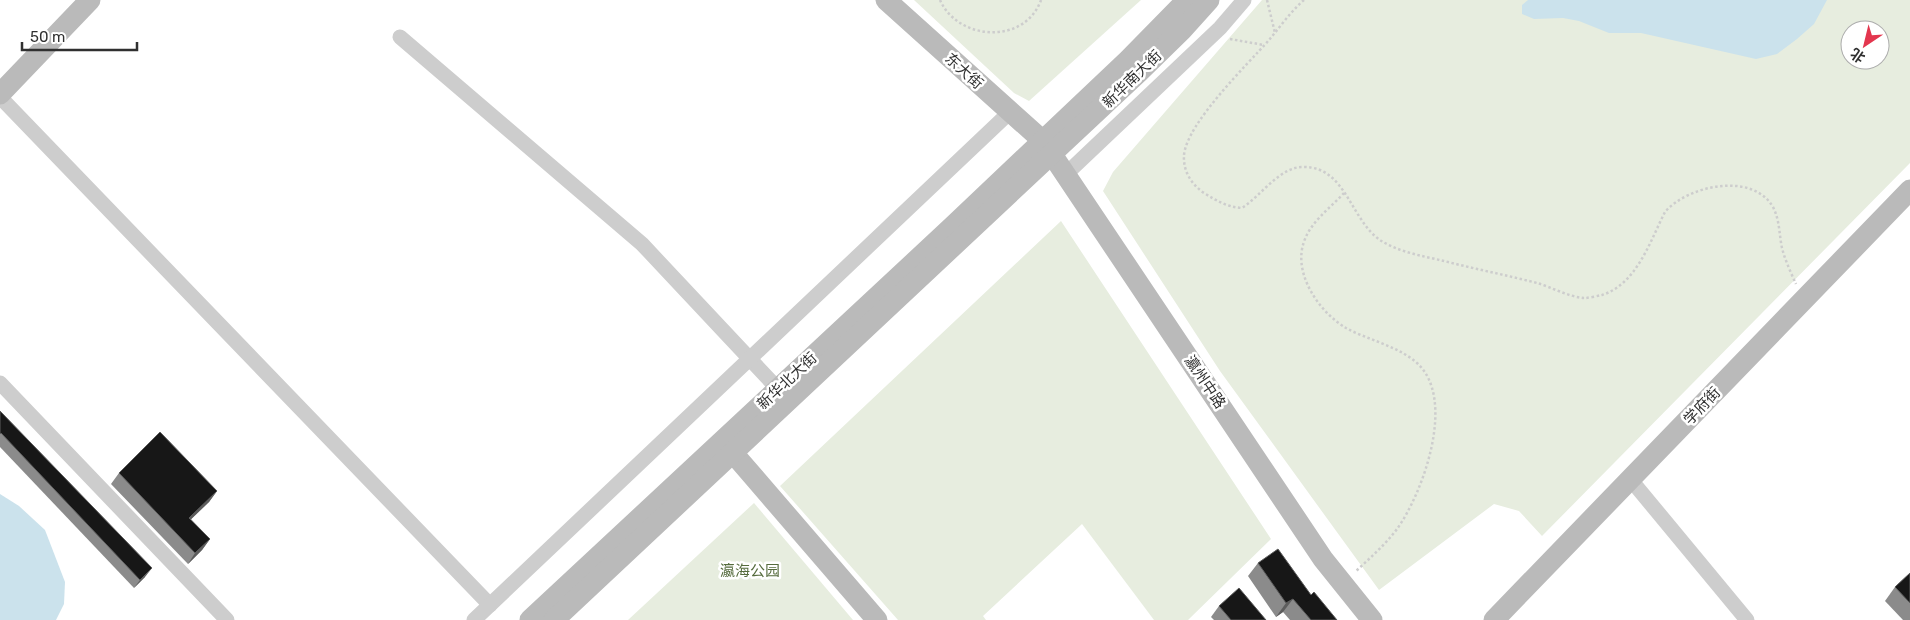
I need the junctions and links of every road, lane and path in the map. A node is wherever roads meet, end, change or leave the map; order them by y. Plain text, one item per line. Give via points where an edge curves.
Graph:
1 (90, 0) edge
2 (886, 0) edge
3 (940, 0) edge
4 (1041, 0) edge
5 (1187, 0) edge
6 (1209, 0) edge
7 (1244, 0) edge
8 (1267, 0) edge
9 (1304, 0) edge
10 (1275, 33) junction
11 (1211, 36) junction
12 (400, 37) dead end
13 (1264, 45) junction
14 (0, 96) edge
15 (1010, 112) junction
16 (1047, 148) junction
17 (1065, 175) junction
18 (1910, 190) edge
19 (1344, 193) junction
20 (1802, 302) junction
21 (750, 358) junction
22 (0, 383) edge
23 (778, 389) junction
24 (733, 453) junction
25 (1631, 480) junction
26 (1342, 583) junction
27 (490, 605) junction
28 (227, 620) edge
29 (474, 620) edge
30 (530, 620) edge
31 (554, 620) edge
32 (877, 620) edge
33 (1372, 620) edge
34 (1494, 620) edge
35 (1747, 620) edge

1 - 14 main road
2 - 15 main road, 东大街
3 - 4 path via 953,18 974,31 1004,33 1019,28 1038,8
5 - 16 main road, 新华南大街
6 - 16 main road, 新华南大街 via 1182,30
7 - 11 street
8 - 10 path
9 - 10 path
10 - 13 path
11 - 13 path
11 - 17 street
12 - 21 street via 642,244
13 - 19 path via 1208,110 1189,138 1184,155 1186,175 1200,191 1231,207 1242,208 1253,202 1276,179 1302,166 1328,173
14 - 27 street
15 - 16 main road, 东大街
15 - 21 street
16 - 17 main road, 瀛州中路
16 - 23 main road, 新华北大街
16 - 24 main road, 新华北大街
17 - 26 main road, 瀛州中路
18 - 20 main road, 学府街
19 - 20 path via 1365,225 1395,248 1583,298 1603,294 1628,278 1672,203 1716,186 1729,184 1746,188 1772,206 1778,220 1782,249
19 - 26 path via 1305,238 1302,263 1307,285 1334,319 1418,364 1433,391 1436,406 1426,468 1414,500 1382,548
20 - 25 main road, 学府街
21 - 23 street
21 - 27 street
22 - 28 street
23 - 30 main road, 新华北大街
24 - 31 main road, 新华北大街
24 - 32 main road
25 - 34 main road, 学府街
25 - 35 street
26 - 33 main road, 瀛州中路
27 - 29 street

